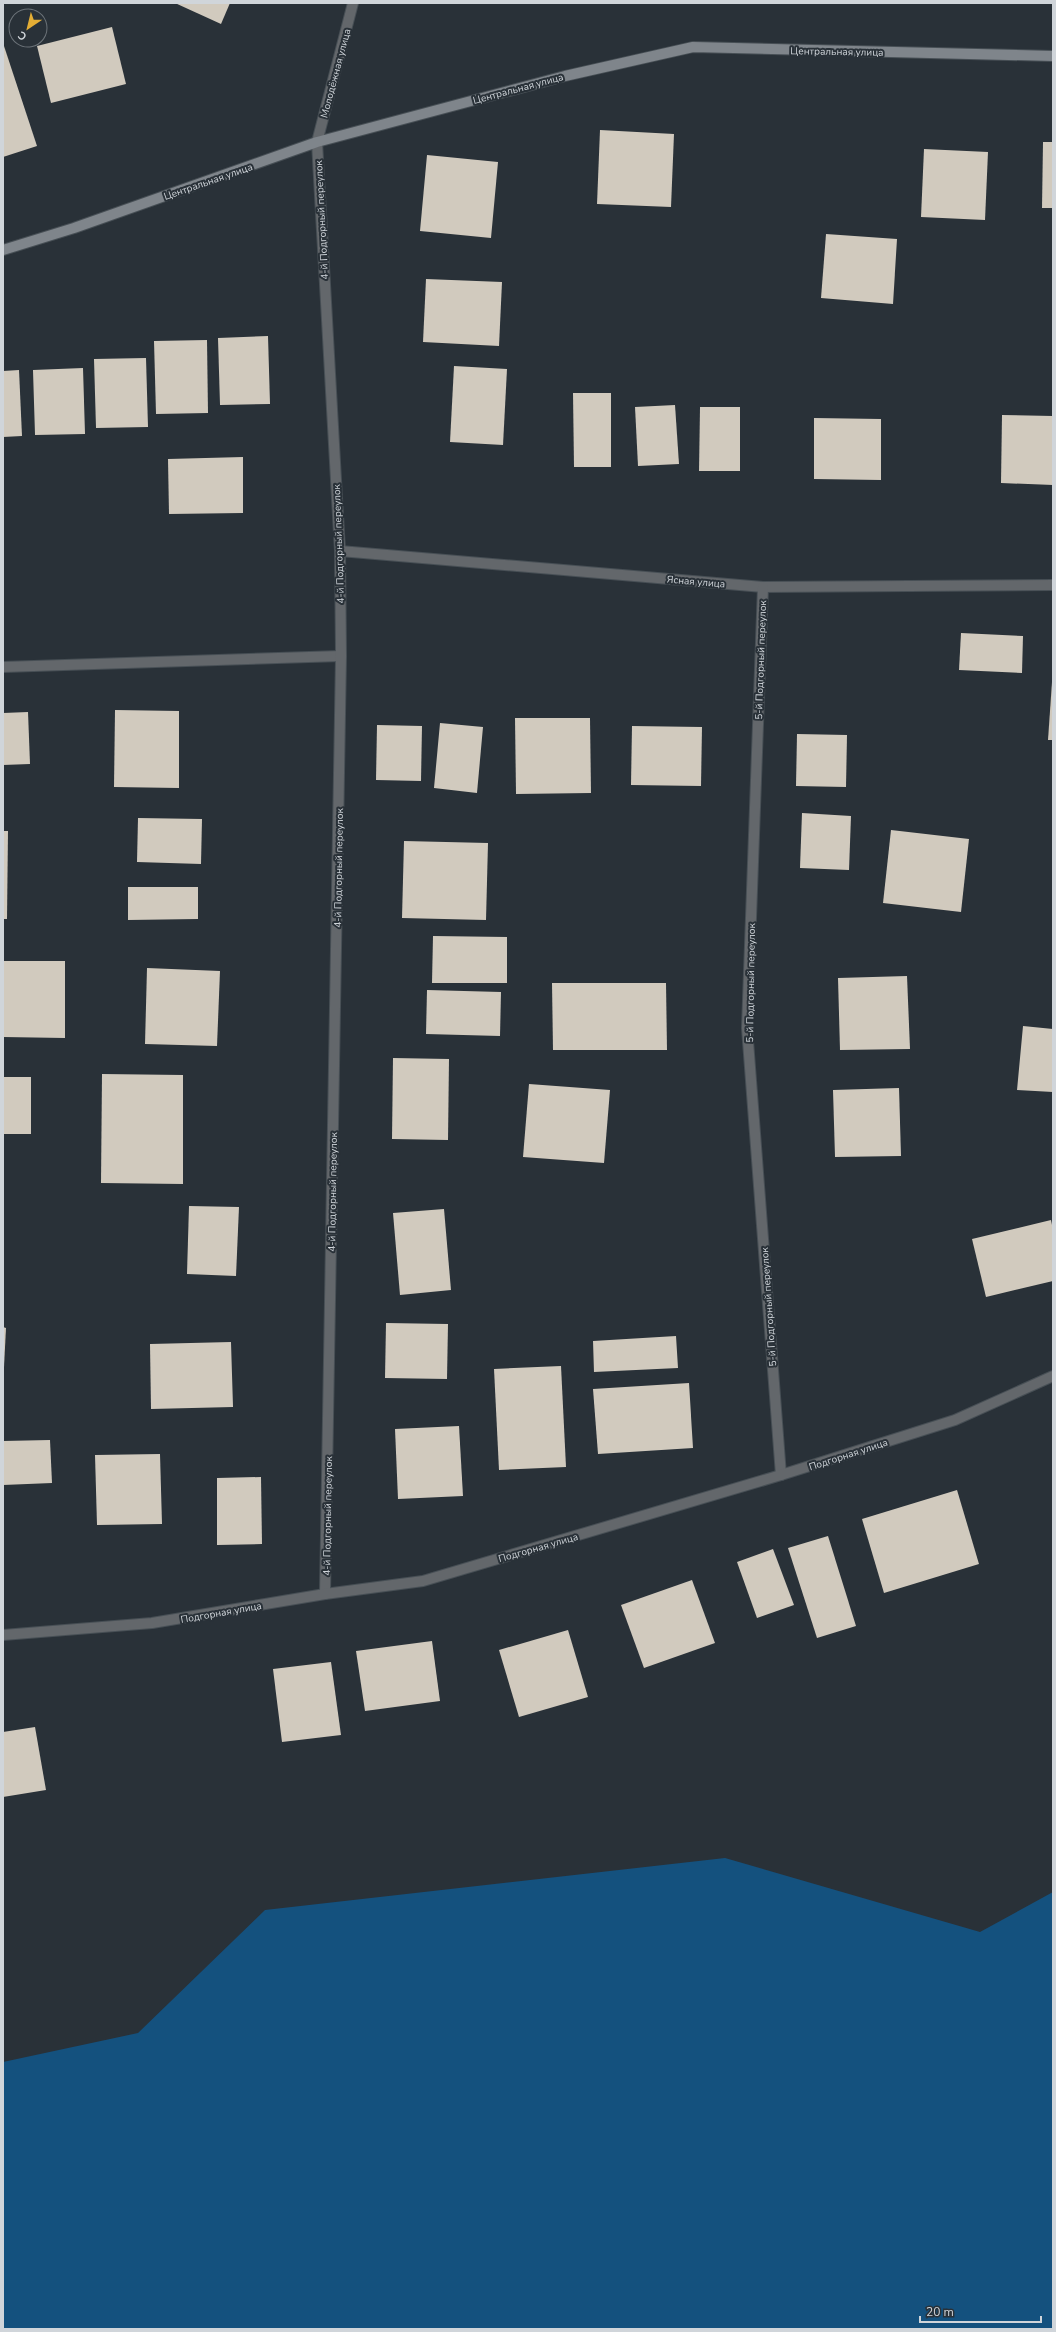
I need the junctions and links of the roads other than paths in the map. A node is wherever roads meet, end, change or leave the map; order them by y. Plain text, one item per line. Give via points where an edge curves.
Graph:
1 (353, 3) edge
2 (1053, 56) edge
3 (317, 142) junction
4 (3, 250) edge
5 (340, 551) junction
6 (1053, 585) edge
7 (763, 587) junction
8 (341, 656) junction
9 (3, 667) edge
10 (1053, 1376) edge
11 (781, 1475) junction
12 (325, 1594) junction
13 (3, 1635) edge

1 - 3 street, Молодёжная улица
2 - 3 street, Центральная улица via 693,47 565,76
3 - 4 street, Центральная улица via 74,228
3 - 5 street, 4-й Подгорный переулок
5 - 7 street, Ясная улица
5 - 8 street, 4-й Подгорный переулок
6 - 7 street, Ясная улица
7 - 11 street, 5-й Подгорный переулок via 747,1028
8 - 9 street
8 - 12 street, 4-й Подгорный переулок
10 - 11 street, Подгорная улица via 955,1420
11 - 12 street, Подгорная улица via 423,1581
12 - 13 street, Подгорная улица via 152,1624

